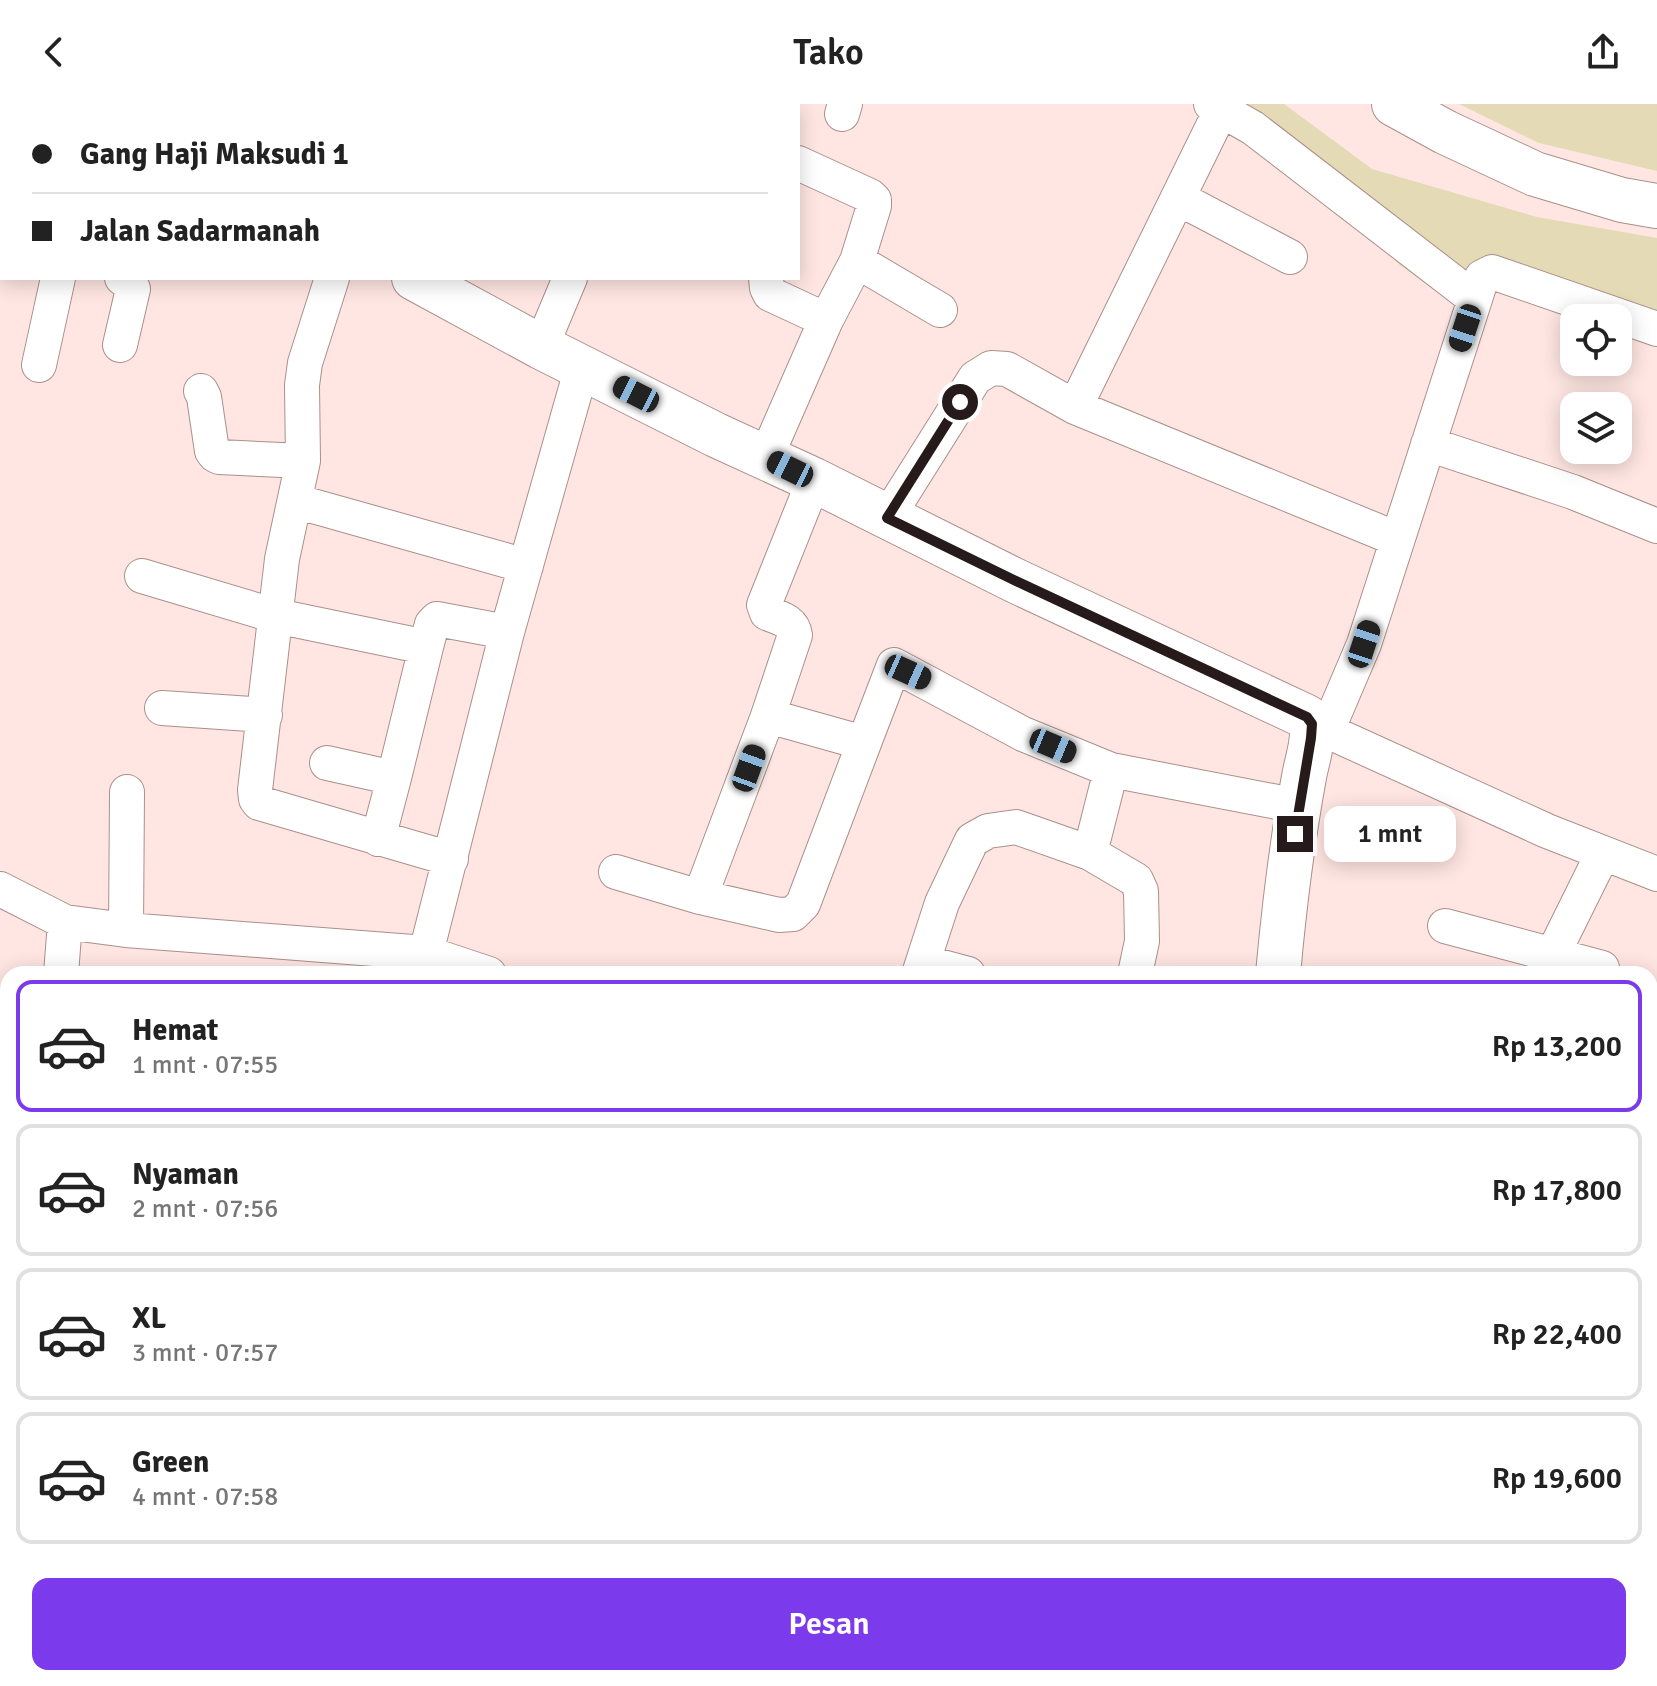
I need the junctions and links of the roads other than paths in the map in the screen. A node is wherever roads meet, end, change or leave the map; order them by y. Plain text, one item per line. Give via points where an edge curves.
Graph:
1 (1394, 104) edge
2 (1216, 107) edge
3 (800, 164) edge
4 (1178, 198) junction
5 (1657, 206) edge
6 (1290, 257) dead end
7 (857, 261) junction
8 (58, 280) edge
9 (125, 280) edge
10 (331, 280) edge
11 (418, 280) edge
12 (569, 280) edge
13 (766, 280) edge
14 (1475, 299) junction
15 (940, 310) dead end
16 (826, 320) junction
17 (1657, 329) edge
18 (120, 345) dead end
19 (541, 347) junction
20 (39, 365) dead end
21 (582, 367) junction
22 (201, 391) dead end
23 (1075, 407) junction
24 (1428, 444) junction
25 (766, 457) junction
26 (303, 461) junction
27 (814, 480) junction
28 (295, 501) junction
29 (887, 518) junction
30 (1657, 526) edge
31 (1397, 539) junction
32 (526, 566) junction
33 (142, 576) dead end
34 (276, 616) junction
35 (507, 632) junction
36 (426, 647) junction
37 (162, 708) dead end
38 (265, 715) junction
39 (768, 716) junction
40 (1320, 728) junction
41 (864, 743) junction
42 (327, 763) dead end
43 (1111, 770) junction
44 (394, 778) junction
45 (127, 792) dead end
46 (1298, 806) junction
47 (378, 839) junction
48 (1090, 853) junction
49 (1603, 853) junction
50 (451, 859) junction
51 (616, 872) dead end
52 (1657, 874) edge
53 (0, 889) edge
54 (700, 897) junction
55 (65, 922) junction
56 (1445, 926) dead end
57 (126, 930) junction
58 (426, 953) junction
59 (1552, 956) junction
60 (62, 966) edge
61 (465, 966) edge
62 (922, 966) edge
63 (1137, 966) edge
64 (1279, 966) edge
65 (1594, 966) edge

1 - 5 main road via 1535,174
2 - 4 street
2 - 14 street via 1253,128
3 - 7 street via 874,200
4 - 6 street
4 - 23 street
7 - 15 street
7 - 16 street
8 - 20 street
9 - 18 street via 133,289
10 - 26 street via 305,363
11 - 19 main road
12 - 19 street
13 - 16 street via 770,294
14 - 17 street via 1482,277 1492,272
14 - 24 street
16 - 25 street
19 - 21 main road
21 - 25 main road
21 - 32 street
22 - 26 street via 215,455
23 - 29 street via 1007,369 991,368 975,378
23 - 31 street
24 - 30 street
24 - 31 street
25 - 27 main road
26 - 28 street
27 - 29 main road
27 - 39 street via 764,605 767,613 790,622 795,635
28 - 32 street
28 - 34 street
29 - 40 main road via 1301,714
31 - 40 street via 1364,644
32 - 35 street
33 - 34 street
34 - 36 street
34 - 38 street
35 - 36 street via 437,619
35 - 50 street
36 - 44 street
37 - 38 street
38 - 47 street via 255,790 259,803
39 - 41 street
39 - 54 street
40 - 46 main road via 1311,738
40 - 49 street
41 - 43 street via 894,665 1023,734
41 - 54 street via 803,904 793,914
42 - 44 street
43 - 46 street
43 - 48 street
44 - 47 street
45 - 57 street
46 - 64 main road
47 - 50 street
48 - 62 street via 1016,827 988,831 972,840 942,903
48 - 63 street via 1136,880 1141,891
49 - 52 street
49 - 59 street
50 - 58 street
51 - 54 street
53 - 55 street
55 - 57 street
55 - 60 street
56 - 59 street
57 - 58 street
58 - 61 street
59 - 65 street

